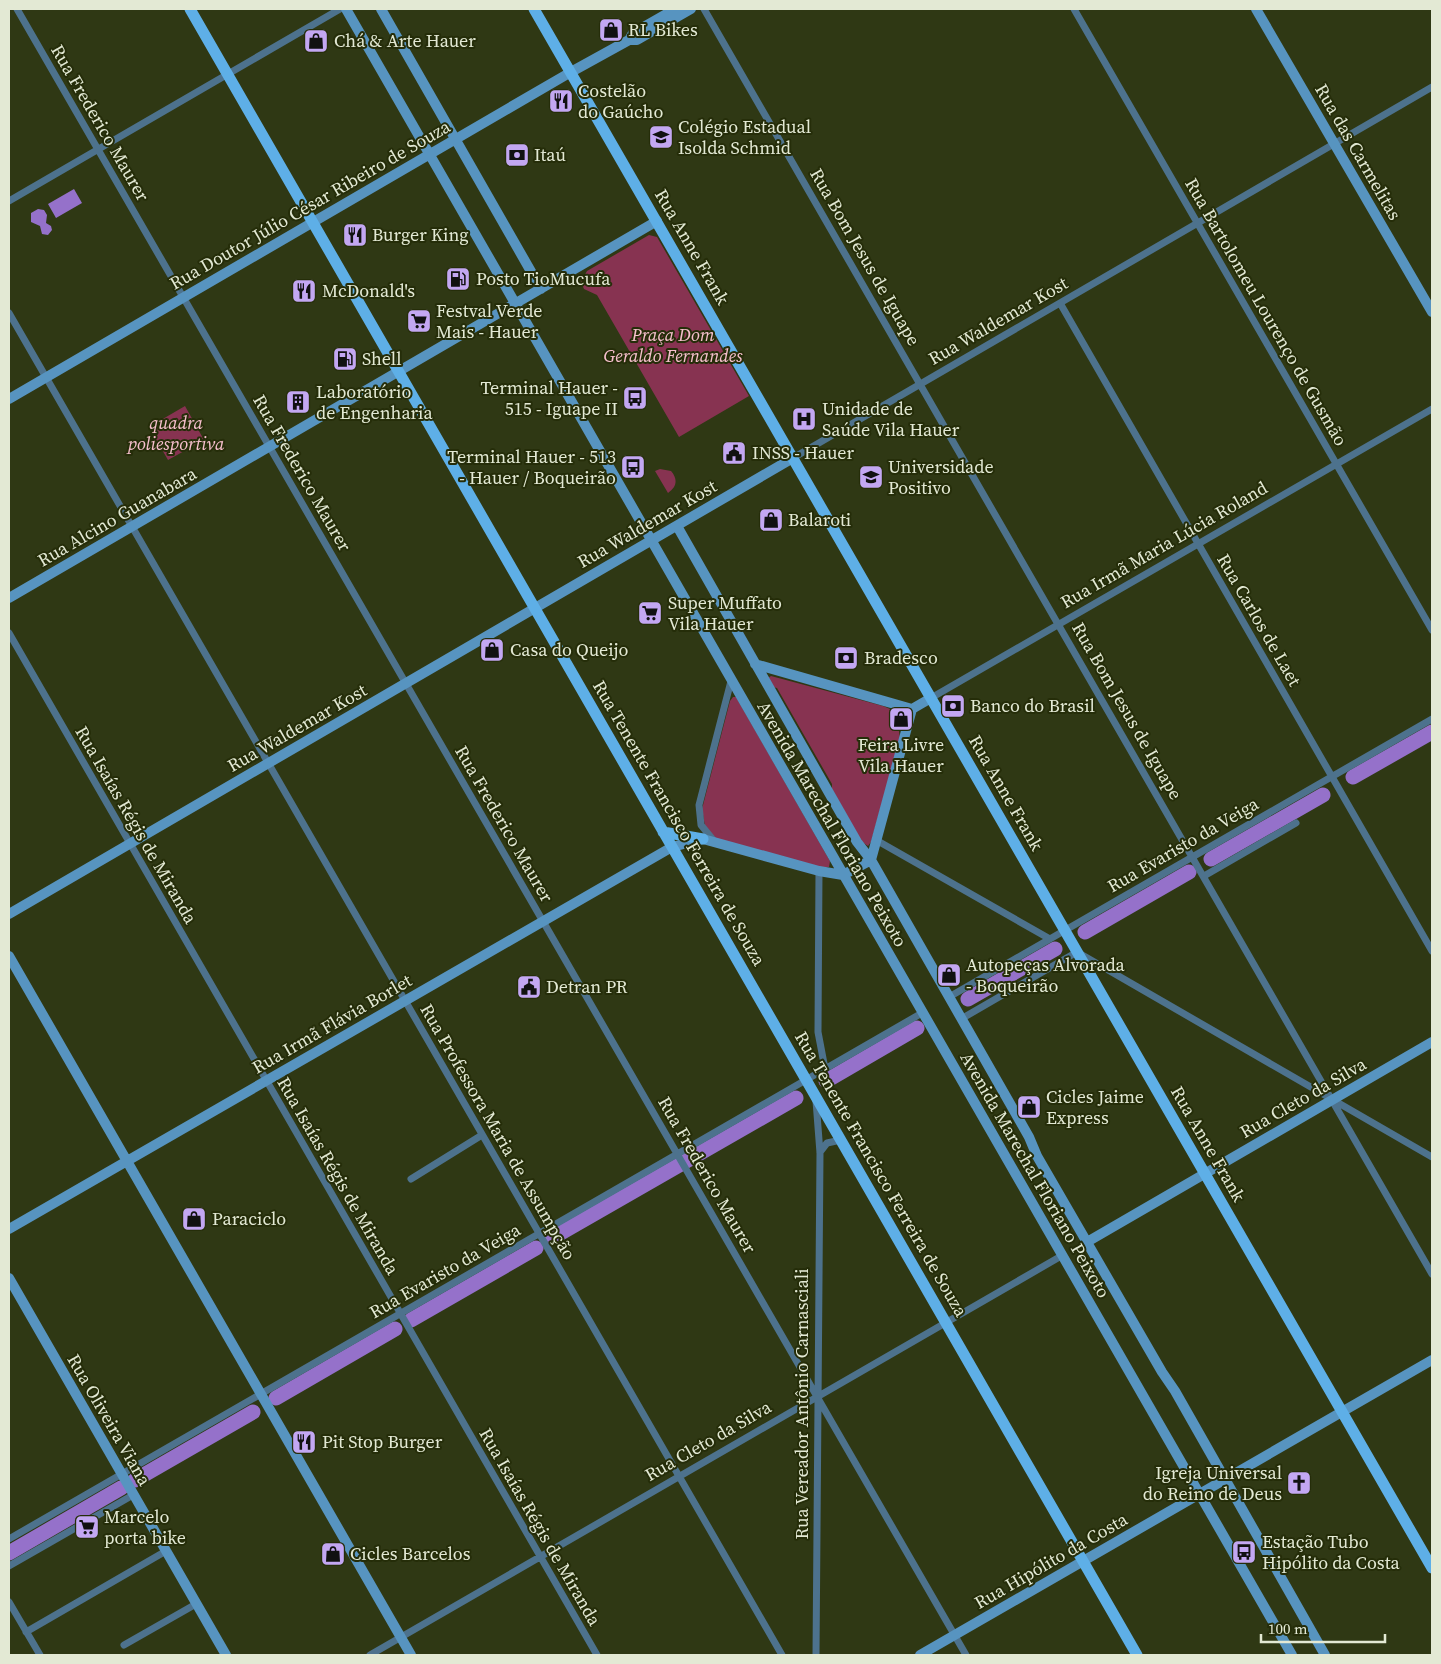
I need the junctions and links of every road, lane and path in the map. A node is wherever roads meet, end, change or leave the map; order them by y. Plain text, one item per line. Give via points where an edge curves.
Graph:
1 (17, 9) edge
2 (190, 9) edge
3 (340, 9) edge
4 (346, 9) edge
5 (381, 9) edge
6 (534, 9) edge
7 (675, 9) edge
8 (691, 9) edge
9 (704, 9) edge
10 (1074, 9) edge
11 (1256, 9) edge
12 (629, 40) junction
13 (571, 72) junction
14 (227, 74) junction
15 (1432, 87) edge
16 (455, 139) junction
17 (1334, 144) junction
18 (98, 149) junction
19 (429, 154) junction
20 (9, 201) edge
21 (657, 221) junction
22 (312, 222) junction
23 (1198, 223) junction
24 (541, 289) junction
25 (183, 297) junction
26 (1060, 303) junction
27 (515, 304) junction
28 (1432, 312) edge
29 (9, 313) edge
30 (398, 372) junction
31 (46, 377) junction
32 (921, 384) junction
33 (9, 399) edge
34 (1432, 409) edge
35 (270, 447) junction
36 (793, 458) junction
37 (1337, 464) junction
38 (677, 526) junction
39 (132, 527) junction
40 (651, 541) junction
41 (1198, 544) junction
42 (9, 598) edge
43 (535, 608) junction
44 (1059, 624) junction
45 (1432, 630) edge
46 (9, 633) edge
47 (755, 664) junction
48 (731, 681) junction
49 (406, 683) junction
50 (931, 698) junction
51 (912, 709) junction
52 (1432, 719) edge
53 (268, 763) junction
54 (1332, 777) junction
55 (1296, 823) dead end
56 (663, 832) junction
57 (703, 839) junction
58 (876, 840) junction
59 (716, 843) junction
60 (130, 844) junction
61 (672, 847) junction
62 (1193, 857) junction
63 (871, 860) junction
64 (819, 871) junction
65 (843, 874) junction
66 (1204, 876) junction
67 (9, 914) edge
68 (543, 921) junction
69 (1065, 930) junction
70 (1050, 939) junction
71 (1077, 952) junction
72 (1432, 952) edge
73 (9, 956) edge
74 (949, 997) junction
75 (405, 1001) junction
76 (922, 1013) junction
77 (961, 1019) junction
78 (1432, 1042) edge
79 (825, 1069) junction
80 (806, 1080) junction
81 (266, 1081) junction
82 (815, 1096) junction
83 (1332, 1099) junction
84 (482, 1136) junction
85 (841, 1140) junction
86 (820, 1153) junction
87 (679, 1157) junction
88 (1432, 1157) edge
89 (127, 1161) junction
90 (1205, 1173) junction
91 (411, 1179) dead end
92 (9, 1229) edge
93 (539, 1234) junction
94 (1086, 1242) junction
95 (1063, 1255) junction
96 (1432, 1274) edge
97 (9, 1278) edge
98 (400, 1314) junction
99 (946, 1323) junction
100 (1432, 1360) edge
101 (261, 1394) junction
102 (817, 1397) junction
103 (1342, 1412) junction
104 (122, 1474) junction
105 (679, 1477) junction
106 (1226, 1479) junction
107 (133, 1494) junction
108 (1199, 1495) junction
109 (9, 1539) edge
110 (166, 1551) junction
111 (540, 1557) junction
112 (1083, 1561) junction
113 (9, 1566) edge
114 (1432, 1568) edge
115 (9, 1602) edge
116 (196, 1604) junction
117 (26, 1632) junction
118 (954, 1636) junction
119 (401, 1637) junction
120 (124, 1645) dead end
121 (40, 1655) edge
122 (226, 1655) edge
123 (370, 1655) edge
124 (411, 1655) edge
125 (597, 1655) edge
126 (782, 1655) edge
127 (816, 1655) edge
128 (920, 1655) edge
129 (966, 1655) edge
130 (1138, 1655) edge
131 (1292, 1655) edge
132 (1325, 1655) edge

1 - 18 street, Rua Frederico Maurer
2 - 14 main road, Rua Tenente Francisco Ferreira de Souza
3 - 14 street
4 - 19 street, Avenida Marechal Floriano Peixoto
5 - 16 street
6 - 13 main road, Rua Anne Frank
7 - 12 street, Rua Doutor Júlio César Ribeiro de Souza via 633,33
8 - 12 street, Rua Doutor Júlio César Ribeiro de Souza via 637,40
9 - 32 street, Rua Bom Jesus de Iguape
10 - 23 street, Rua Bartolomeu Lourenço de Gusmão
11 - 17 street, Rua das Carmelitas
12 - 13 street, Rua Doutor Júlio César Ribeiro de Souza
13 - 16 street, Rua Doutor Júlio César Ribeiro de Souza
13 - 21 main road, Rua Anne Frank
14 - 18 street
14 - 22 main road, Rua Tenente Francisco Ferreira de Souza
15 - 17 street, Rua Waldemar Kost
16 - 19 street, Rua Doutor Júlio César Ribeiro de Souza
16 - 24 street
17 - 23 street, Rua Waldemar Kost
17 - 28 street, Rua das Carmelitas
18 - 20 street
18 - 25 street, Rua Frederico Maurer
19 - 22 street, Rua Doutor Júlio César Ribeiro de Souza
19 - 27 street, Avenida Marechal Floriano Peixoto
21 - 24 street, Rua Alcino Guanabara
21 - 36 main road, Rua Anne Frank
22 - 25 street, Rua Doutor Júlio César Ribeiro de Souza
22 - 30 main road, Rua Tenente Francisco Ferreira de Souza
23 - 26 street, Rua Waldemar Kost
23 - 37 street, Rua Bartolomeu Lourenço de Gusmão
24 - 27 street, Rua Alcino Guanabara
25 - 31 street, Rua Doutor Júlio César Ribeiro de Souza
25 - 35 street, Rua Frederico Maurer
26 - 32 street, Rua Waldemar Kost
26 - 41 street, Rua Carlos de Laet
27 - 30 street, Rua Alcino Guanabara
27 - 40 street, Avenida Marechal Floriano Peixoto
29 - 31 street, Rua Professora Maria de Assumpção
30 - 35 street, Rua Alcino Guanabara
30 - 43 main road, Rua Tenente Francisco Ferreira de Souza
31 - 33 street, Rua Doutor Júlio César Ribeiro de Souza
31 - 39 street, Rua Professora Maria de Assumpção
32 - 36 street, Rua Waldemar Kost
32 - 44 street, Rua Bom Jesus de Iguape
34 - 37 street, Rua Irmã Maria Lúcia Roland
35 - 39 street, Rua Alcino Guanabara
35 - 49 street, Rua Frederico Maurer
36 - 38 street, Rua Waldemar Kost
36 - 50 main road, Rua Anne Frank
37 - 41 street, Rua Irmã Maria Lúcia Roland
37 - 45 street, Rua Bartolomeu Lourenço de Gusmão
38 - 40 street, Rua Waldemar Kost
38 - 47 street, Avenida Marechal Floriano Peixoto
39 - 42 street, Rua Alcino Guanabara
39 - 53 street, Rua Professora Maria de Assumpção
40 - 43 street, Rua Waldemar Kost
40 - 48 street, Avenida Marechal Floriano Peixoto
41 - 44 street, Rua Irmã Maria Lúcia Roland
41 - 54 street, Rua Carlos de Laet
43 - 49 street, Rua Waldemar Kost
43 - 56 main road, Rua Tenente Francisco Ferreira de Souza
44 - 50 street, Rua Irmã Maria Lúcia Roland
44 - 62 street, Rua Bom Jesus de Iguape
46 - 60 street, Rua Isaías Régis de Miranda
47 - 51 street
47 - 63 street, Avenida Marechal Floriano Peixoto via 857,842
48 - 59 street via 699,805 701,826
48 - 65 street, Avenida Marechal Floriano Peixoto
49 - 53 street, Rua Waldemar Kost
49 - 68 street, Rua Frederico Maurer
50 - 51 street, Rua Irmã Maria Lúcia Roland
50 - 69 main road, Rua Anne Frank
51 - 58 street
52 - 54 street, Rua Evaristo da Veiga
53 - 60 street, Rua Waldemar Kost
53 - 75 street, Rua Professora Maria de Assumpção
54 - 62 street, Rua Evaristo da Veiga
54 - 72 street, Rua Carlos de Laet
55 - 66 street
56 - 57 main road
56 - 61 main road, Rua Tenente Francisco Ferreira de Souza
57 - 59 street
57 - 61 street, Rua Irmã Flávia Borlet
58 - 63 street
58 - 70 street
59 - 64 street
60 - 67 street, Rua Waldemar Kost
60 - 81 street, Rua Isaías Régis de Miranda
61 - 68 street, Rua Irmã Flávia Borlet
61 - 80 main road, Rua Tenente Francisco Ferreira de Souza
62 - 66 street, Rua Bom Jesus de Iguape
62 - 69 street, Rua Evaristo da Veiga
63 - 65 street
63 - 74 street, Avenida Marechal Floriano Peixoto
64 - 65 street
64 - 79 street via 818,1032
65 - 76 street, Avenida Marechal Floriano Peixoto
66 - 83 street, Rua Bom Jesus de Iguape
68 - 75 street, Rua Irmã Flávia Borlet
68 - 87 street, Rua Frederico Maurer
69 - 70 street, Rua Evaristo da Veiga
69 - 71 main road, Rua Anne Frank
70 - 74 street, Rua Evaristo da Veiga
71 - 77 street
71 - 83 street
71 - 90 main road, Rua Anne Frank
73 - 89 street
74 - 77 street, Avenida Marechal Floriano Peixoto
75 - 81 street, Rua Irmã Flávia Borlet
75 - 84 street, Rua Professora Maria de Assumpção
76 - 79 street, Rua Evaristo da Veiga
76 - 95 street, Avenida Marechal Floriano Peixoto
77 - 94 street, Avenida Marechal Floriano Peixoto
78 - 83 street, Rua Cleto da Silva
79 - 80 street, Rua Evaristo da Veiga
80 - 82 main road, Rua Tenente Francisco Ferreira de Souza
80 - 87 street, Rua Evaristo da Veiga
81 - 89 street, Rua Irmã Flávia Borlet
81 - 98 street, Rua Isaías Régis de Miranda
82 - 85 main road, Rua Tenente Francisco Ferreira de Souza
82 - 86 street, Rua Vereador Antônio Carnasciali
83 - 88 street
83 - 90 street, Rua Cleto da Silva
83 - 96 street, Rua Bom Jesus de Iguape
84 - 91 street
84 - 93 street, Rua Professora Maria de Assumpção
85 - 86 street via 827,1143
85 - 99 main road, Rua Tenente Francisco Ferreira de Souza
86 - 102 street, Rua Vereador Antônio Carnasciali
87 - 93 street, Rua Evaristo da Veiga
87 - 102 street, Rua Frederico Maurer
89 - 92 street, Rua Irmã Flávia Borlet
89 - 101 street
90 - 94 street, Rua Cleto da Silva
90 - 103 main road, Rua Anne Frank
93 - 98 street, Rua Evaristo da Veiga
93 - 105 street, Rua Professora Maria de Assumpção
94 - 106 street, Avenida Marechal Floriano Peixoto
95 - 99 street, Rua Cleto da Silva
95 - 108 street, Avenida Marechal Floriano Peixoto
97 - 104 street, Rua Oliveira Viana
98 - 101 street, Rua Evaristo da Veiga
98 - 111 street, Rua Isaías Régis de Miranda
99 - 102 street, Rua Cleto da Silva
99 - 112 main road, Rua Tenente Francisco Ferreira de Souza
100 - 103 street, Rua Hipólito da Costa
101 - 104 street, Rua Evaristo da Veiga
101 - 119 street
102 - 105 street, Rua Cleto da Silva
102 - 118 street, Rua Frederico Maurer
102 - 127 street, Rua Vereador Antônio Carnasciali
103 - 106 street, Rua Hipólito da Costa
103 - 114 main road, Rua Anne Frank
104 - 107 street, Rua Oliveira Viana
104 - 109 street, Rua Evaristo da Veiga
105 - 111 street, Rua Cleto da Silva
105 - 126 street, Rua Professora Maria de Assumpção
106 - 108 street, Rua Hipólito da Costa
106 - 132 street, Avenida Marechal Floriano Peixoto
107 - 110 street, Rua Oliveira Viana
107 - 113 street
108 - 112 street, Rua Hipólito da Costa
108 - 131 street, Avenida Marechal Floriano Peixoto
110 - 116 street, Rua Oliveira Viana
110 - 117 street
111 - 119 street, Rua Cleto da Silva
111 - 125 street, Rua Isaías Régis de Miranda
112 - 118 street, Rua Hipólito da Costa
112 - 130 main road, Rua Tenente Francisco Ferreira de Souza
115 - 117 street
116 - 120 street
116 - 122 street, Rua Oliveira Viana
117 - 121 street
118 - 128 street, Rua Hipólito da Costa
118 - 129 street, Rua Frederico Maurer
119 - 123 street, Rua Cleto da Silva
119 - 124 street

